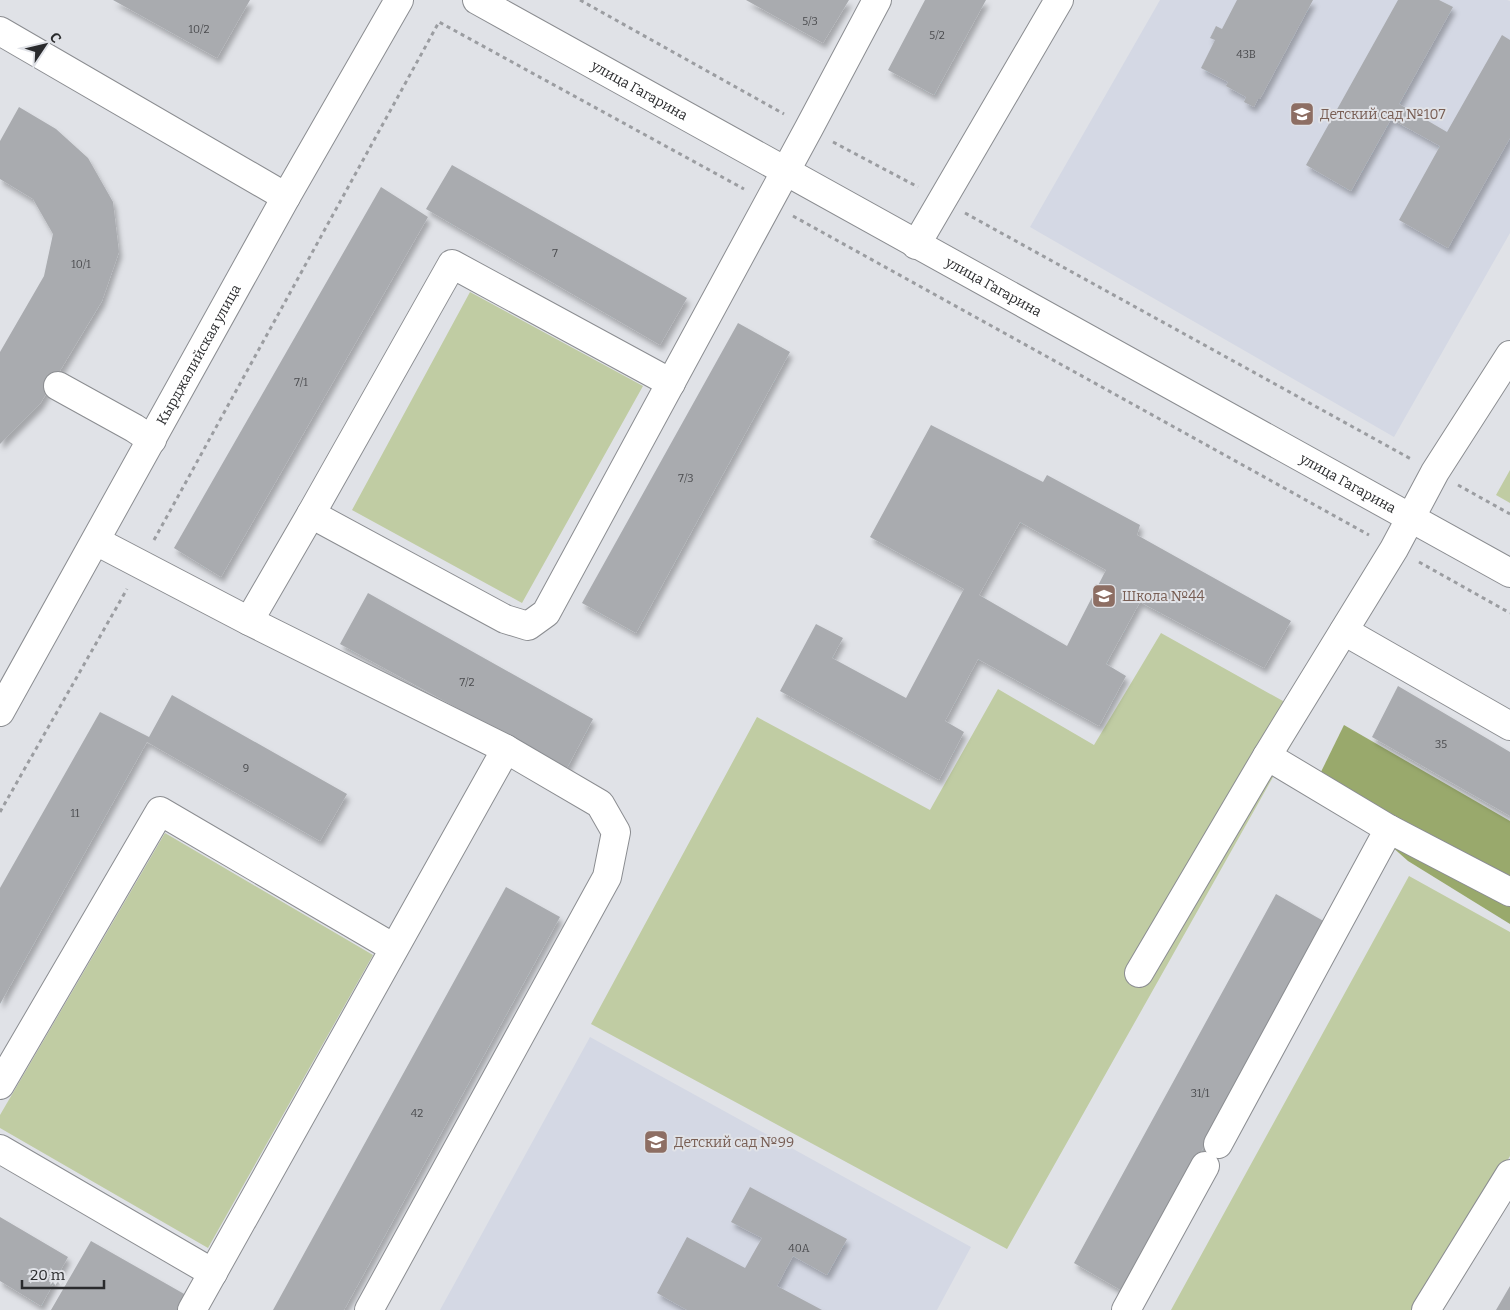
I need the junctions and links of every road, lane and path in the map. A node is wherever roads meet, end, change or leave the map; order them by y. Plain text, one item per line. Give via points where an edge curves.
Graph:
1 (399, 0) edge
2 (477, 0) edge
3 (580, 0) edge
4 (877, 0) edge
5 (1059, 0) edge
6 (0, 31) edge
7 (809, 128) junction
8 (785, 171) junction
9 (286, 197) junction
10 (942, 200) junction
11 (768, 202) junction
12 (916, 244) junction
13 (1510, 355) edge
14 (671, 383) junction
15 (58, 386) dead end
16 (152, 440) junction
17 (1435, 472) junction
18 (311, 514) junction
19 (1510, 514) edge
20 (1411, 519) junction
21 (96, 541) junction
22 (1394, 549) junction
23 (140, 565) junction
24 (1510, 573) edge
25 (1510, 613) edge
26 (249, 621) junction
27 (1344, 631) junction
28 (9, 672) edge
29 (0, 712) edge
30 (1510, 726) edge
31 (506, 749) junction
32 (1267, 756) junction
33 (0, 812) edge
34 (1389, 829) junction
35 (1510, 892) edge
36 (394, 948) junction
37 (1139, 972) dead end
38 (0, 1085) edge
39 (0, 1149) edge
40 (1510, 1174) edge
41 (213, 1273) junction
42 (192, 1310) edge
43 (369, 1310) edge
44 (1126, 1310) edge
45 (1426, 1310) edge

1 - 9 street, Кырджалийская улица
2 - 8 street, улица Гагарина
3 - 7 path
4 - 7 street
5 - 10 street
6 - 9 street
7 - 8 street
7 - 10 path
8 - 11 street
8 - 12 street, улица Гагарина
9 - 16 street, Кырджалийская улица
10 - 12 street
10 - 17 path
11 - 14 street
11 - 22 path
11 - 23 path via 439,22
12 - 20 street, улица Гагарина
13 - 17 street
14 - 18 street via 546,613 528,626 505,619
14 - 18 street via 452,264
15 - 16 street
16 - 21 street, Кырджалийская улица
17 - 19 path
17 - 20 street
18 - 26 street
20 - 22 street
20 - 24 street, улица Гагарина
21 - 23 street
21 - 28 street, Кырджалийская улица
22 - 25 path
22 - 27 street
23 - 26 street
23 - 33 path
26 - 31 street
27 - 30 street
27 - 32 street
28 - 29 street, Кырджалийская улица
31 - 36 street
31 - 43 street via 600,804 616,832 607,877
32 - 34 street
32 - 37 street
34 - 35 street
34 - 44 street
36 - 38 street via 160,811
36 - 41 street
39 - 41 street
40 - 45 street
41 - 42 street

